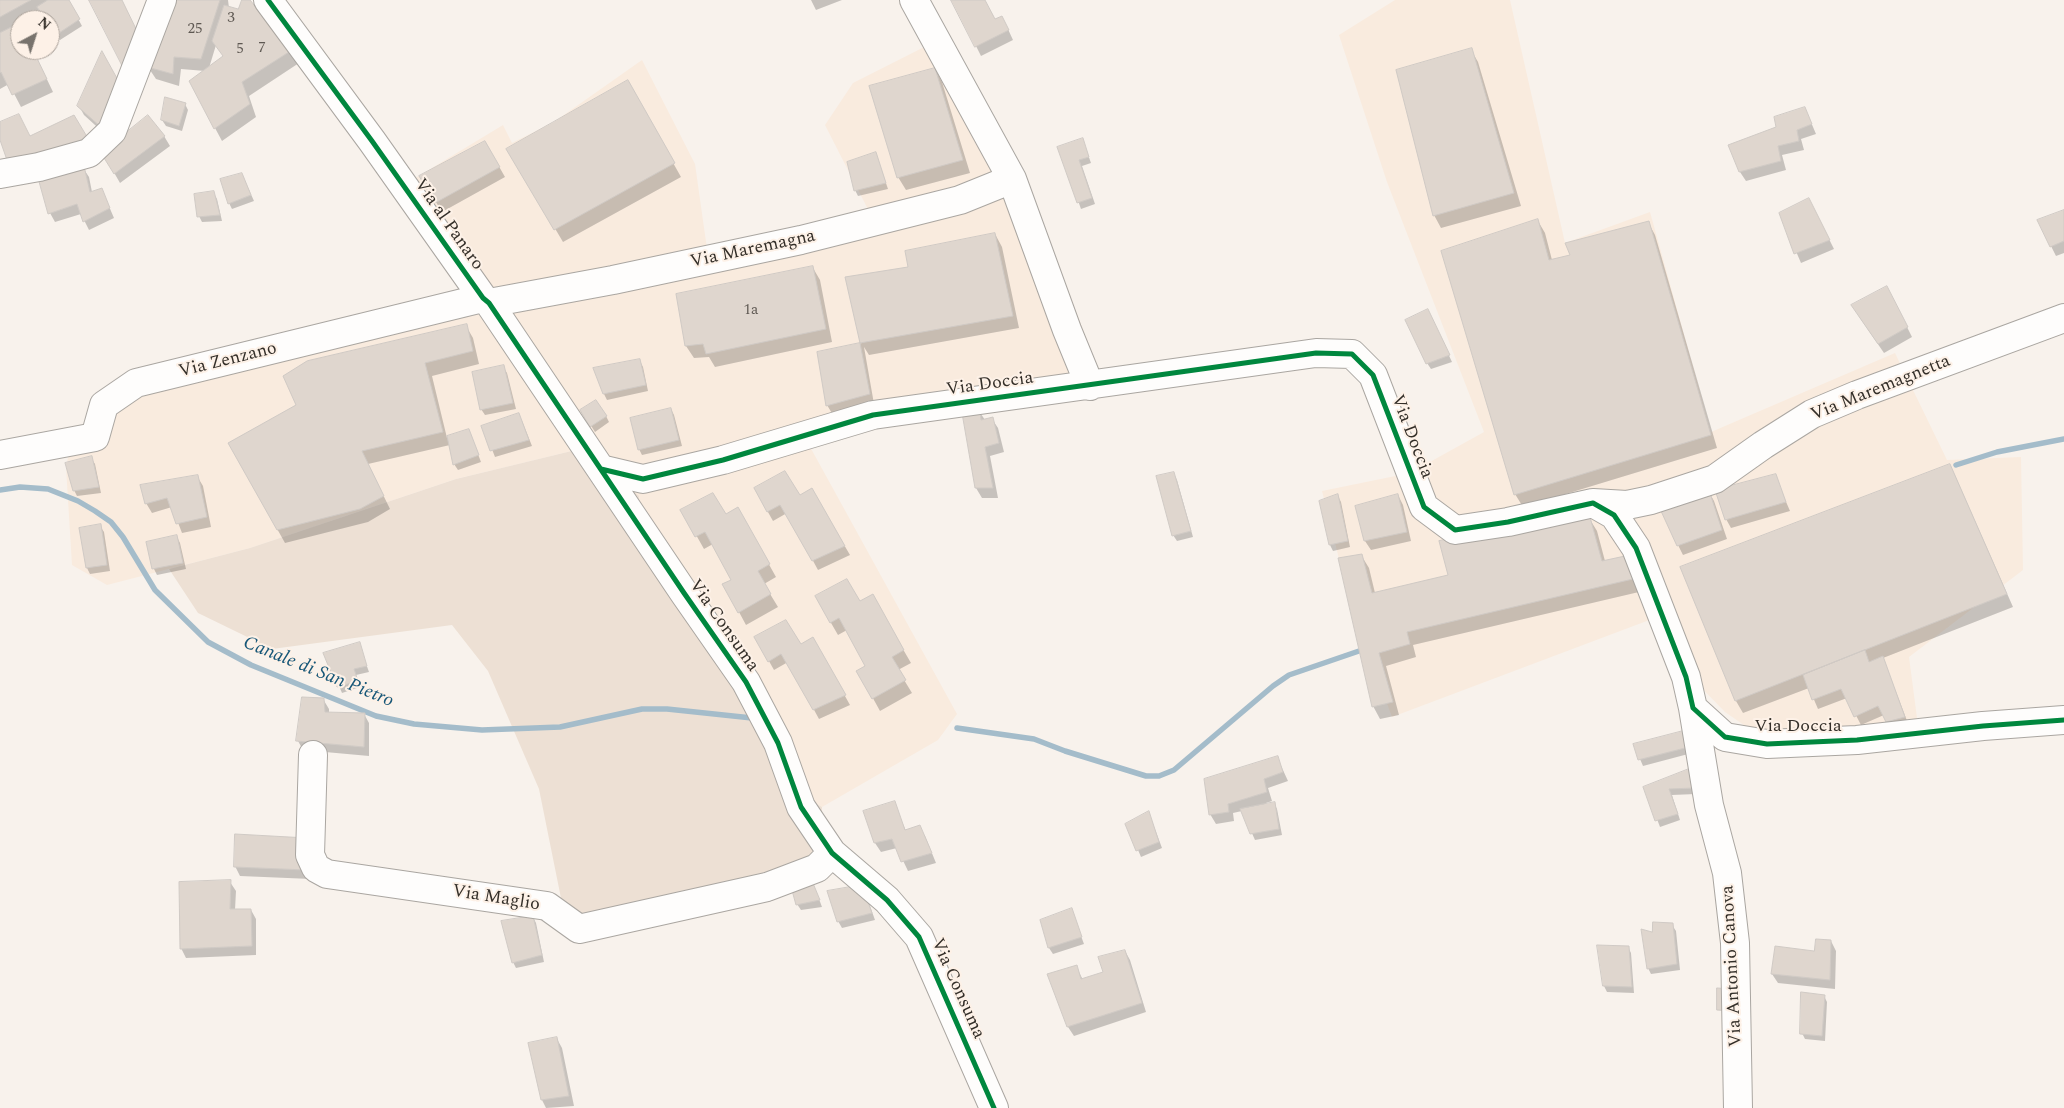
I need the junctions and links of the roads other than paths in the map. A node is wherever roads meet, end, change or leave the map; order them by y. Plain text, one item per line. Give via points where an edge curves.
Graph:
1 (162, 0) edge
2 (268, 0) edge
3 (914, 0) edge
4 (0, 174) edge
5 (1012, 178) junction
6 (486, 300) junction
7 (2064, 318) edge
8 (1090, 386) junction
9 (0, 455) edge
10 (601, 468) junction
11 (1593, 503) junction
12 (1693, 708) junction
13 (2064, 720) edge
14 (312, 755) dead end
15 (832, 853) junction
16 (994, 1108) edge
17 (1738, 1108) edge

1 - 4 street via 112,131 89,153
2 - 6 street, Via al Panaro
3 - 5 street
5 - 6 street, Via Maremagna via 960,200 801,240 612,280
5 - 8 street
6 - 9 street, Via Zenzano via 136,383 104,405 95,437
6 - 10 street, Via al Panaro
7 - 11 street, Via Maremagnetta via 1812,414 1715,479 1627,505
8 - 10 street, Via Doccia via 873,415 723,460 643,479
8 - 11 street, Via Doccia via 1316,354 1352,354 1373,375 1424,507 1455,530
10 - 15 street, Via Consuma via 746,682 778,743 801,807
11 - 12 street via 1614,515 1636,548 1686,677
12 - 13 street, Via Doccia via 1725,737 1766,744 1856,740
12 - 17 street, Via Antonio Canova via 1709,805 1727,873 1735,943
14 - 15 street, Via Maglio via 310,855 316,868 326,874 547,906 579,929 767,887 818,868
15 - 16 street, Via Consuma via 887,900 918,937

